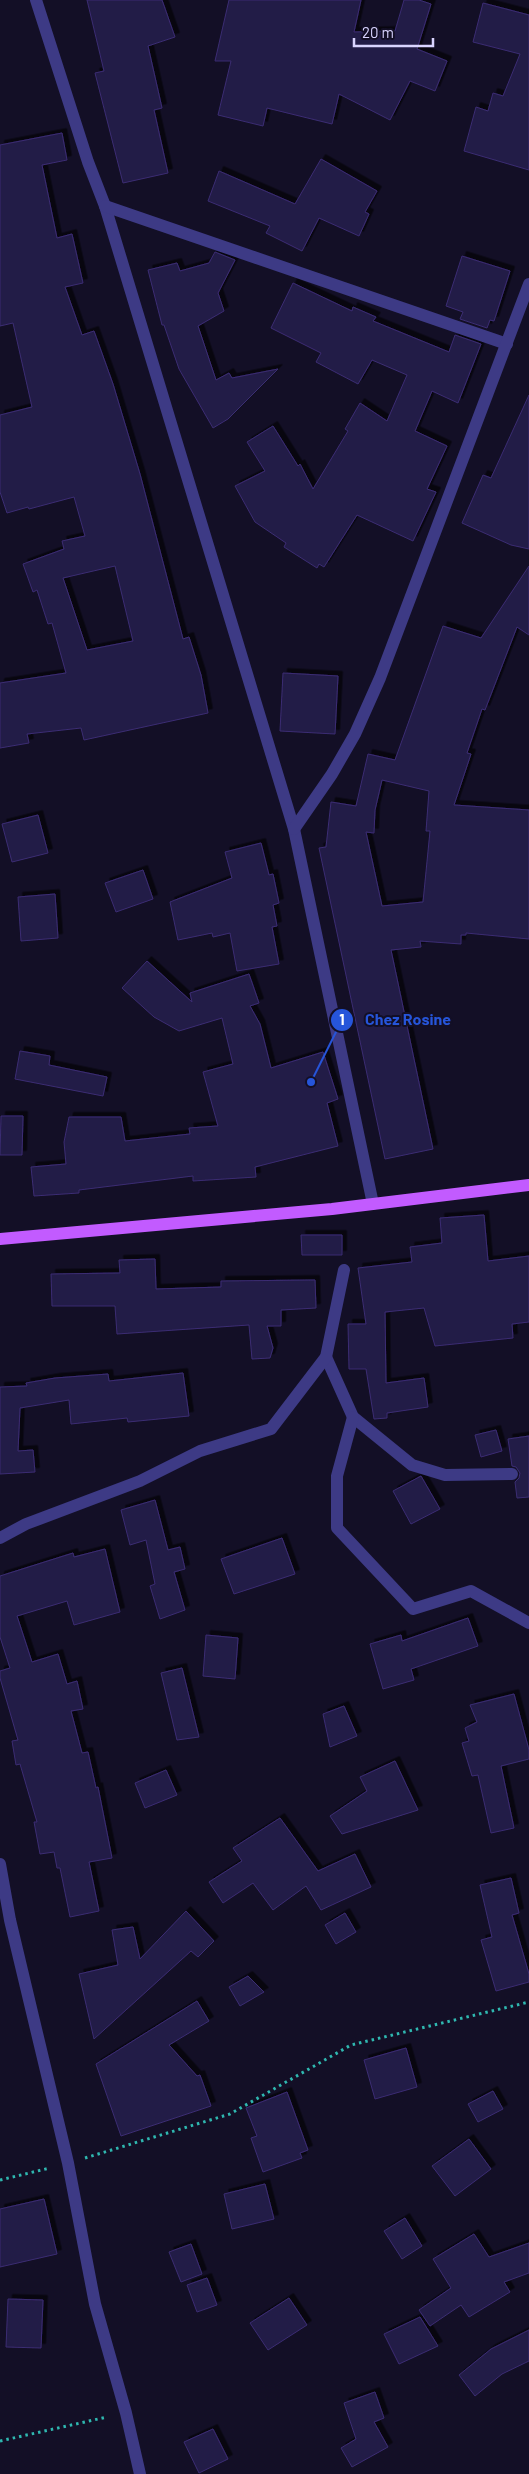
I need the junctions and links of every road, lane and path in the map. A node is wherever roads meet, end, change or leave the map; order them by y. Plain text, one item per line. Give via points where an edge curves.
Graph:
1 (36, 0) edge
2 (105, 206) junction
3 (529, 284) edge
4 (507, 344) junction
5 (294, 829) junction
6 (529, 1185) edge
7 (373, 1204) junction
8 (0, 1240) edge
9 (344, 1270) dead end
10 (326, 1357) junction
11 (353, 1417) junction
12 (512, 1474) dead end
13 (0, 1538) edge
14 (529, 1623) edge
15 (0, 1864) edge
16 (529, 2002) edge
17 (68, 2163) junction
18 (0, 2180) edge
19 (126, 2413) junction
20 (0, 2441) edge
21 (140, 2474) edge

1 - 2 street
2 - 4 street
2 - 5 street
3 - 4 street
4 - 5 street via 355,734
5 - 7 street
6 - 7 main road
7 - 8 main road
9 - 10 street
10 - 11 street
10 - 13 street via 271,1429 200,1451 140,1482 26,1524
11 - 12 street via 412,1465 446,1475
11 - 14 street via 337,1476 337,1528 413,1609 471,1591
15 - 17 street via 10,1920
16 - 17 path via 351,2046 230,2114
17 - 18 path
17 - 19 street via 95,2304
19 - 20 path
19 - 21 street

